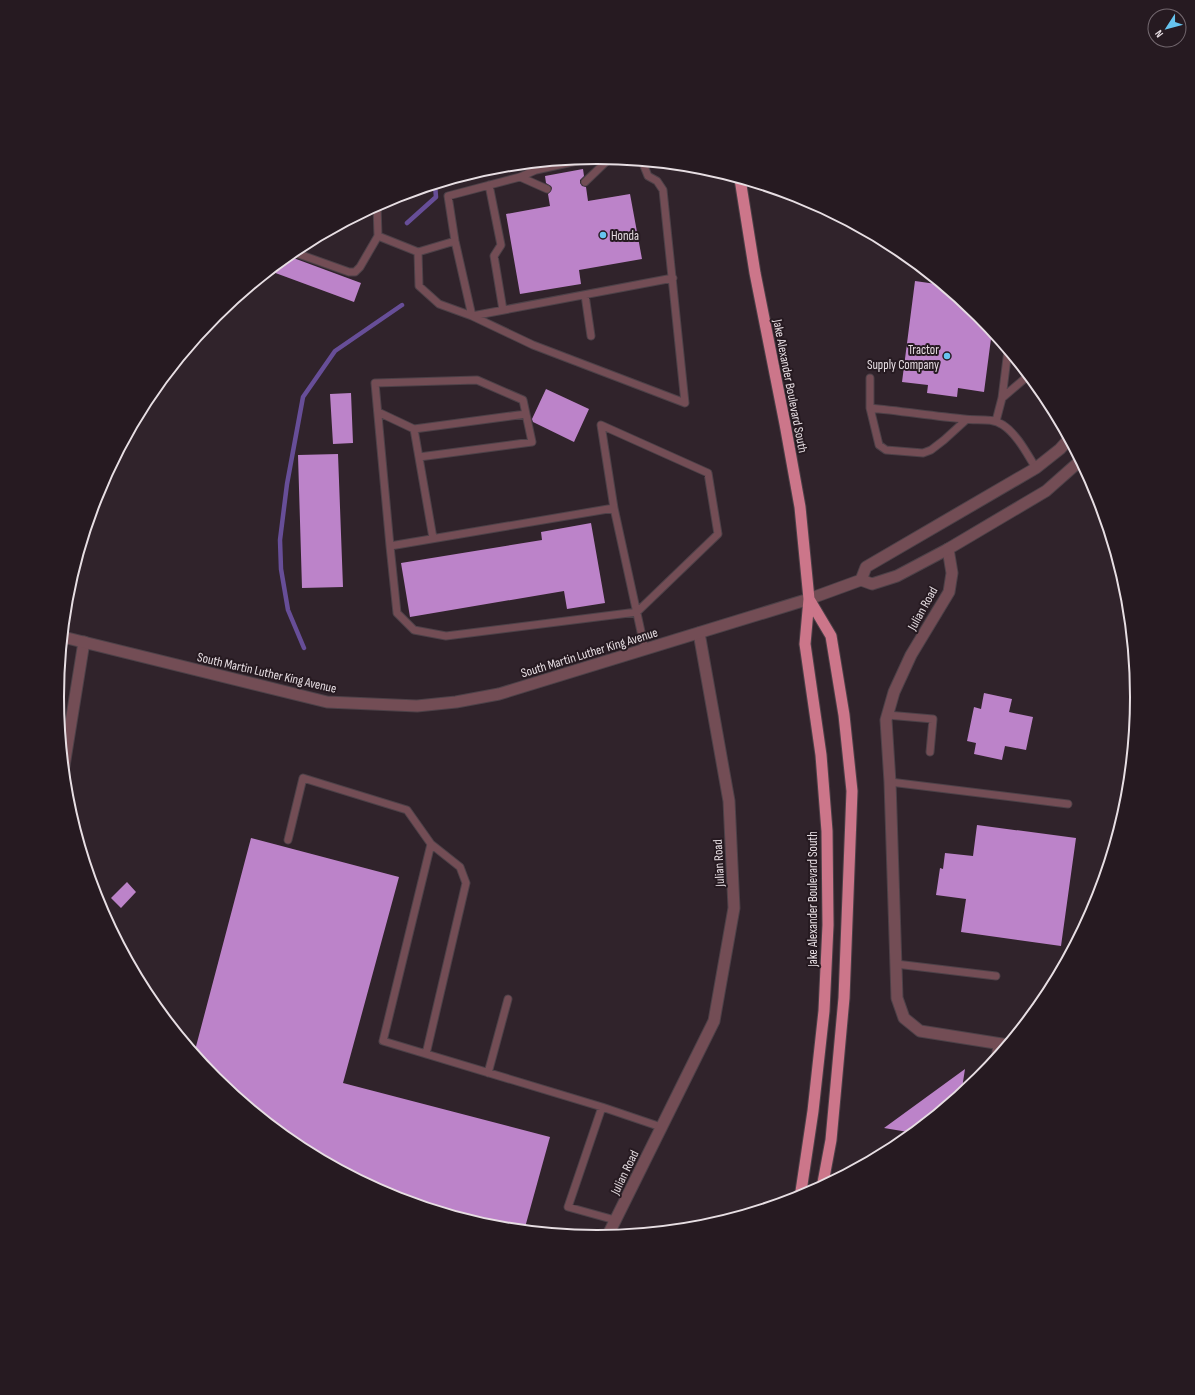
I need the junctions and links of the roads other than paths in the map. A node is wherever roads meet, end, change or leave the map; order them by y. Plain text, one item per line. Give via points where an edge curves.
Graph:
1 (604, 164) edge
2 (554, 166) edge
3 (644, 166) edge
4 (520, 177) junction
5 (585, 182) dead end
6 (741, 183) edge
7 (489, 186) junction
8 (547, 189) dead end
9 (378, 212) edge
10 (378, 236) junction
11 (455, 241) junction
12 (418, 252) junction
13 (300, 255) edge
14 (672, 278) junction
15 (585, 295) junction
16 (504, 310) junction
17 (472, 316) junction
18 (591, 336) dead end
19 (1007, 356) edge
20 (870, 378) dead end
21 (1025, 379) edge
22 (1002, 398) junction
23 (870, 408) junction
24 (378, 412) junction
25 (526, 414) junction
26 (966, 420) junction
27 (996, 421) junction
28 (414, 429) junction
29 (1066, 442) edge
30 (419, 457) junction
31 (1077, 464) edge
32 (1036, 468) junction
33 (614, 508) junction
34 (433, 538) junction
35 (390, 546) junction
36 (948, 549) junction
37 (861, 580) junction
38 (809, 599) junction
39 (637, 612) junction
40 (699, 634) junction
41 (68, 638) edge
42 (84, 642) junction
43 (645, 650) junction
44 (887, 715) junction
45 (67, 748) edge
46 (930, 752) dead end
47 (890, 782) junction
48 (1068, 804) dead end
49 (288, 840) dead end
50 (431, 844) junction
51 (896, 964) junction
52 (996, 976) dead end
53 (508, 999) dead end
54 (1003, 1044) edge
55 (426, 1054) junction
56 (488, 1073) junction
57 (602, 1107) junction
58 (661, 1127) junction
59 (823, 1180) edge
60 (801, 1190) edge
61 (615, 1220) junction
62 (610, 1231) edge

1 - 5 lane
2 - 4 lane
3 - 14 lane via 648,176 657,181 663,190
4 - 7 lane
4 - 8 lane
6 - 38 highway, Jake Alexander Boulevard South via 755,273 800,508
7 - 11 lane via 448,196
7 - 16 lane via 501,245 494,256
9 - 10 lane
10 - 12 lane
10 - 13 lane via 355,272 348,272
11 - 12 lane
11 - 17 lane
12 - 17 lane via 419,286 439,304
14 - 15 lane
14 - 17 lane via 685,403 533,345
15 - 16 lane
15 - 18 lane
16 - 17 lane
19 - 22 lane
20 - 23 lane
21 - 22 lane
22 - 27 lane
23 - 26 lane
23 - 26 lane via 879,444 886,450 924,453 944,440
24 - 25 lane via 375,384 477,380 523,400
24 - 28 lane
24 - 35 lane
25 - 28 lane
25 - 30 lane via 532,442
26 - 27 lane
27 - 32 lane via 1013,433
28 - 30 lane
29 - 32 street
30 - 34 lane
31 - 36 street via 1046,491
32 - 37 street via 866,567
33 - 34 lane
33 - 39 lane
33 - 39 lane via 601,425 708,472 718,534
34 - 35 lane
35 - 39 lane via 397,613 414,630 446,636
36 - 37 street via 897,576 872,584
36 - 44 street, Julian Road via 952,574 949,592 911,655 894,692
37 - 38 street
38 - 40 street
38 - 59 highway, Jake Alexander Boulevard South via 831,636 844,715 852,791 844,998 830,1140
38 - 60 highway, Jake Alexander Boulevard South via 805,644 821,755 827,831 828,925 824,1011
39 - 43 lane
40 - 43 street, South Martin Luther King Avenue
40 - 58 street, Julian Road via 729,801 734,908 714,1021
41 - 42 street, South Martin Luther King Avenue
42 - 43 street, South Martin Luther King Avenue via 327,702 417,706 499,694
42 - 45 street
44 - 46 lane via 933,719
44 - 47 street, Julian Road
47 - 48 lane
47 - 51 street, Julian Road
49 - 50 lane via 303,778 407,810
50 - 55 lane via 460,867 466,883
50 - 55 lane via 383,1042
51 - 52 lane
51 - 54 street, Julian Road via 897,998 904,1018 920,1031
53 - 56 lane
55 - 56 lane
56 - 57 lane
57 - 58 lane
57 - 61 lane via 568,1206
58 - 61 street, Julian Road
61 - 62 street, Julian Road

